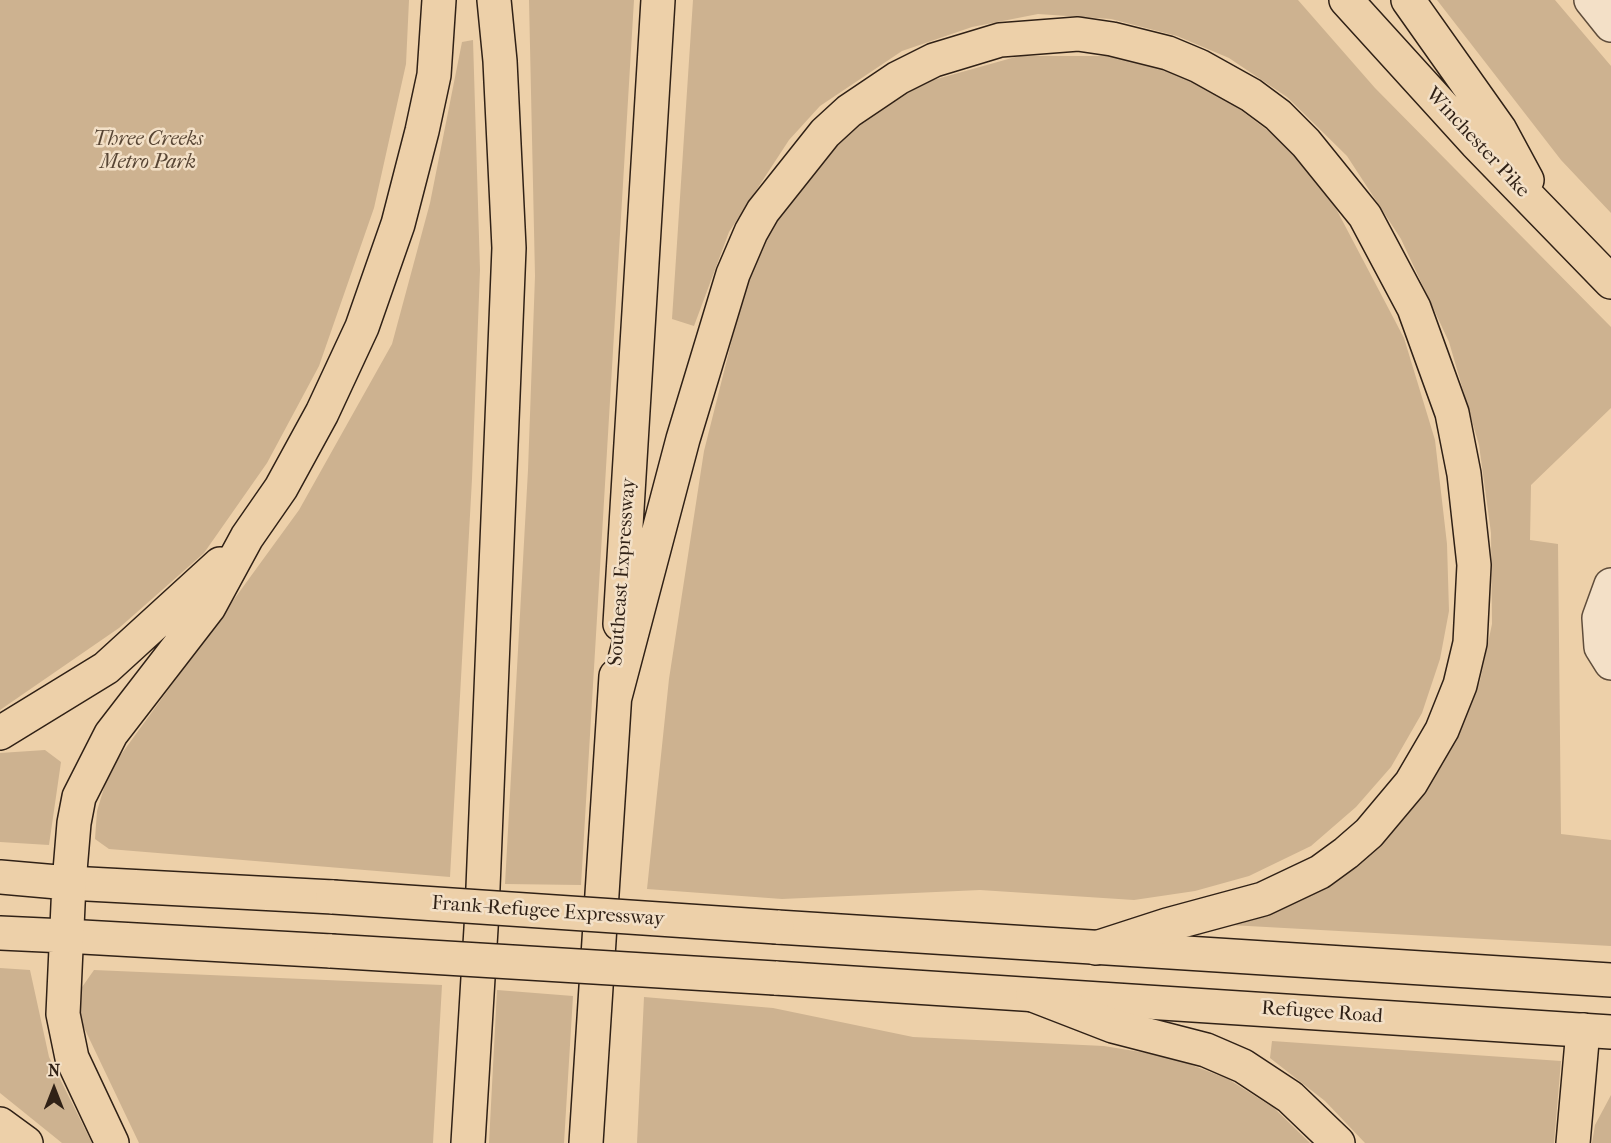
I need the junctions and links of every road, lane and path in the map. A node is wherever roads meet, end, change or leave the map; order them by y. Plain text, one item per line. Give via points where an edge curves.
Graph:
1 (439, 0) edge
2 (494, 0) edge
3 (658, 0) edge
4 (1346, 0) edge
5 (1408, 0) edge
6 (1591, 0) edge
7 (1611, 25) edge
8 (1544, 214) junction
9 (1611, 282) edge
10 (247, 537) junction
11 (1611, 585) edge
12 (1611, 663) edge
13 (615, 697) junction
14 (0, 733) edge
15 (0, 877) edge
16 (69, 883) junction
17 (0, 933) edge
18 (65, 936) junction
19 (1096, 948) junction
20 (1611, 980) edge
21 (1033, 994) junction
22 (1597, 1031) edge
23 (0, 1124) edge
24 (26, 1143) edge
25 (112, 1143) edge
26 (468, 1143) edge
27 (586, 1143) edge
28 (1338, 1143) edge
29 (1573, 1143) edge

1 - 10 main road via 434,75 422,131 398,224 362,327 281,488
2 - 26 main road via 509,248 482,912
3 - 13 main road, Southeast Expressway
4 - 8 main road, Winchester Pike
5 - 8 main road via 1500,130
6 - 7 street
8 - 9 main road, Winchester Pike
10 - 14 main road via 193,592 106,668
10 - 16 main road via 209,607 111,734 90,771 74,823
11 - 12 street via 1599,618 1601,647
13 - 19 main road via 683,439 733,274 763,211 825,133 849,111 898,78 934,60 1000,40 1078,34 1168,53 1199,66 1251,95 1306,143 1365,216 1410,299 1452,413 1464,474 1474,565 1470,643 1460,685 1442,730 1411,783 1369,833 1346,853 1320,872 1263,899
13 - 27 main road, Southeast Expressway
15 - 16 main road, Frank-Refugee Expressway
16 - 18 main road
16 - 19 main road, Frank-Refugee Expressway, bridge
17 - 18 main road
18 - 21 main road, bridge
18 - 25 main road via 62,997 66,1034 83,1086
19 - 20 main road
21 - 22 main road, Refugee Road
21 - 28 main road via 1113,1026 1167,1038 1243,1066 1290,1096
22 - 29 main road
23 - 24 main road

